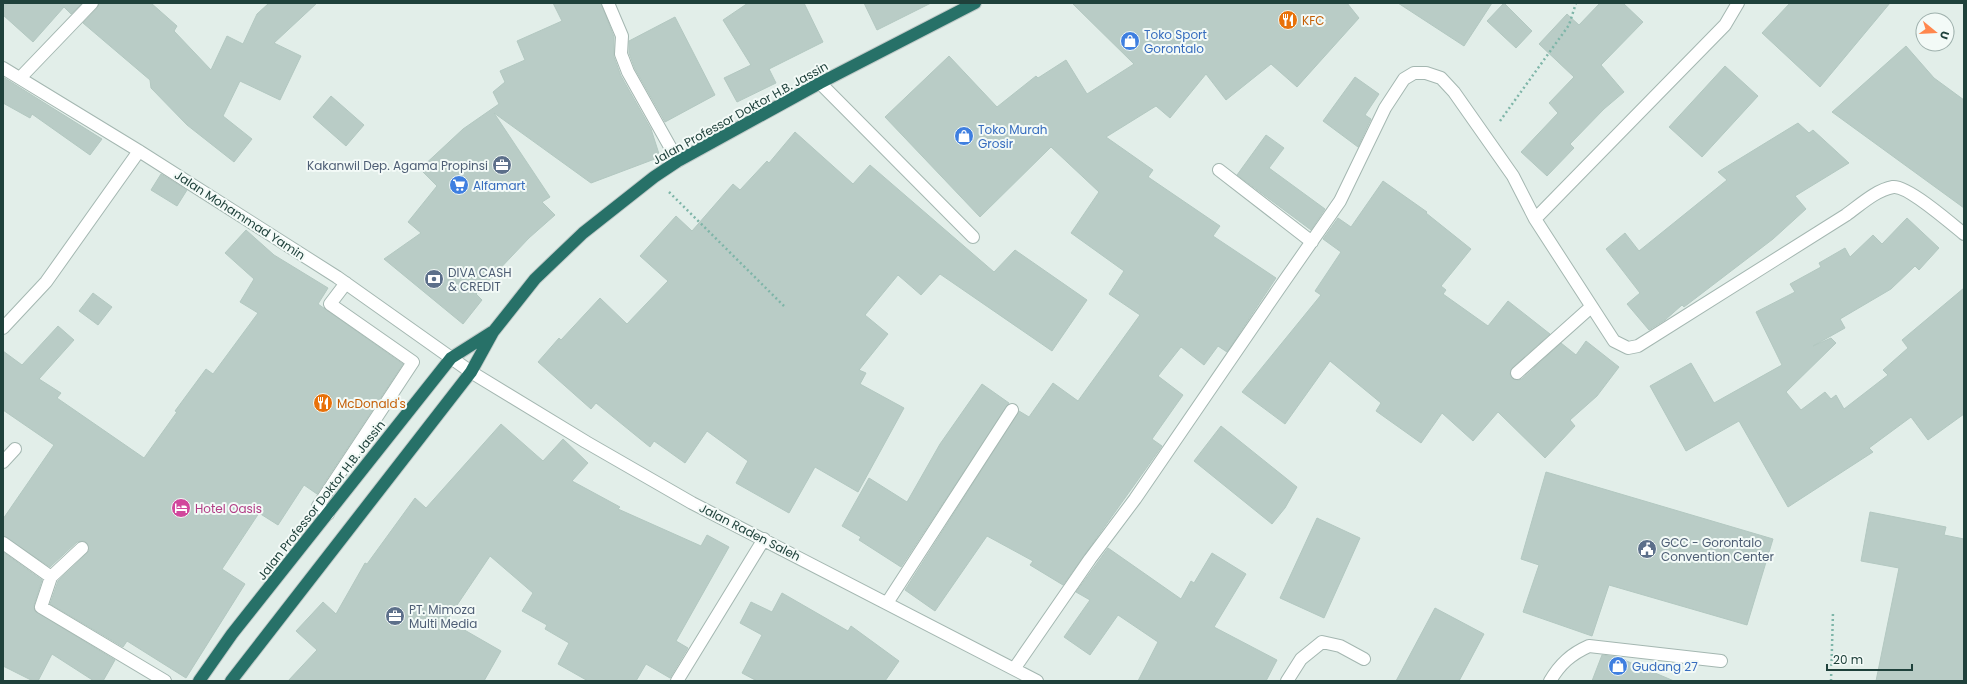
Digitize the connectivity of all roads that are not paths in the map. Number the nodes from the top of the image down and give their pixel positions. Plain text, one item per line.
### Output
1 (92, 3) edge
2 (608, 3) edge
3 (975, 3) edge
4 (1738, 3) edge
5 (3, 68) edge
6 (20, 78) junction
7 (820, 83) junction
8 (139, 151) junction
9 (678, 161) junction
10 (1219, 170) dead end
11 (1535, 219) junction
12 (1963, 231) edge
13 (974, 237) dead end
14 (1312, 242) junction
15 (346, 283) junction
16 (1591, 307) junction
17 (3, 328) edge
18 (493, 332) junction
19 (451, 358) junction
20 (470, 372) junction
21 (1517, 373) dead end
22 (1012, 410) dead end
23 (15, 449) dead end
24 (3, 462) edge
25 (328, 514) junction
26 (764, 539) junction
27 (3, 543) edge
28 (82, 548) dead end
29 (51, 578) junction
30 (887, 603) junction
31 (1364, 659) dead end
32 (1721, 661) dead end
33 (1014, 669) junction
34 (165, 681) edge
35 (199, 681) edge
36 (231, 681) edge
37 (677, 681) edge
38 (1037, 681) edge
39 (1287, 681) edge
40 (1550, 681) edge

1 - 6 street
2 - 9 street
3 - 7 highway, Jalan Professor Doktor H.B. Jassin
4 - 11 street
5 - 6 street, Jalan Mohammad Yamin
6 - 8 street, Jalan Mohammad Yamin
7 - 9 highway, Jalan Professor Doktor H.B. Jassin
7 - 13 street
8 - 15 street, Jalan Mohammad Yamin
8 - 17 street
9 - 18 highway, Jalan Professor Doktor H.B. Jassin
10 - 14 street
11 - 14 street
11 - 16 street
12 - 16 street
14 - 33 street
15 - 19 street, Jalan Mohammad Yamin
15 - 25 street
16 - 21 street
18 - 19 highway, Jalan Professor Doktor H.B. Jassin
18 - 20 highway, Jalan Professor Doktor H.B. Jassin
19 - 20 street, Jalan Mohammad Yamin
19 - 25 highway, Jalan Professor Doktor H.B. Jassin
20 - 26 street, Jalan Raden Saleh
20 - 36 highway, Jalan Professor Doktor H.B. Jassin
22 - 30 street
23 - 24 street
25 - 35 highway, Jalan Professor Doktor H.B. Jassin
26 - 30 street, Jalan Raden Saleh
26 - 37 street
27 - 29 street
28 - 29 street
29 - 34 street
30 - 33 street, Jalan Raden Saleh
31 - 39 street
32 - 40 street
33 - 38 street, Jalan Raden Saleh

